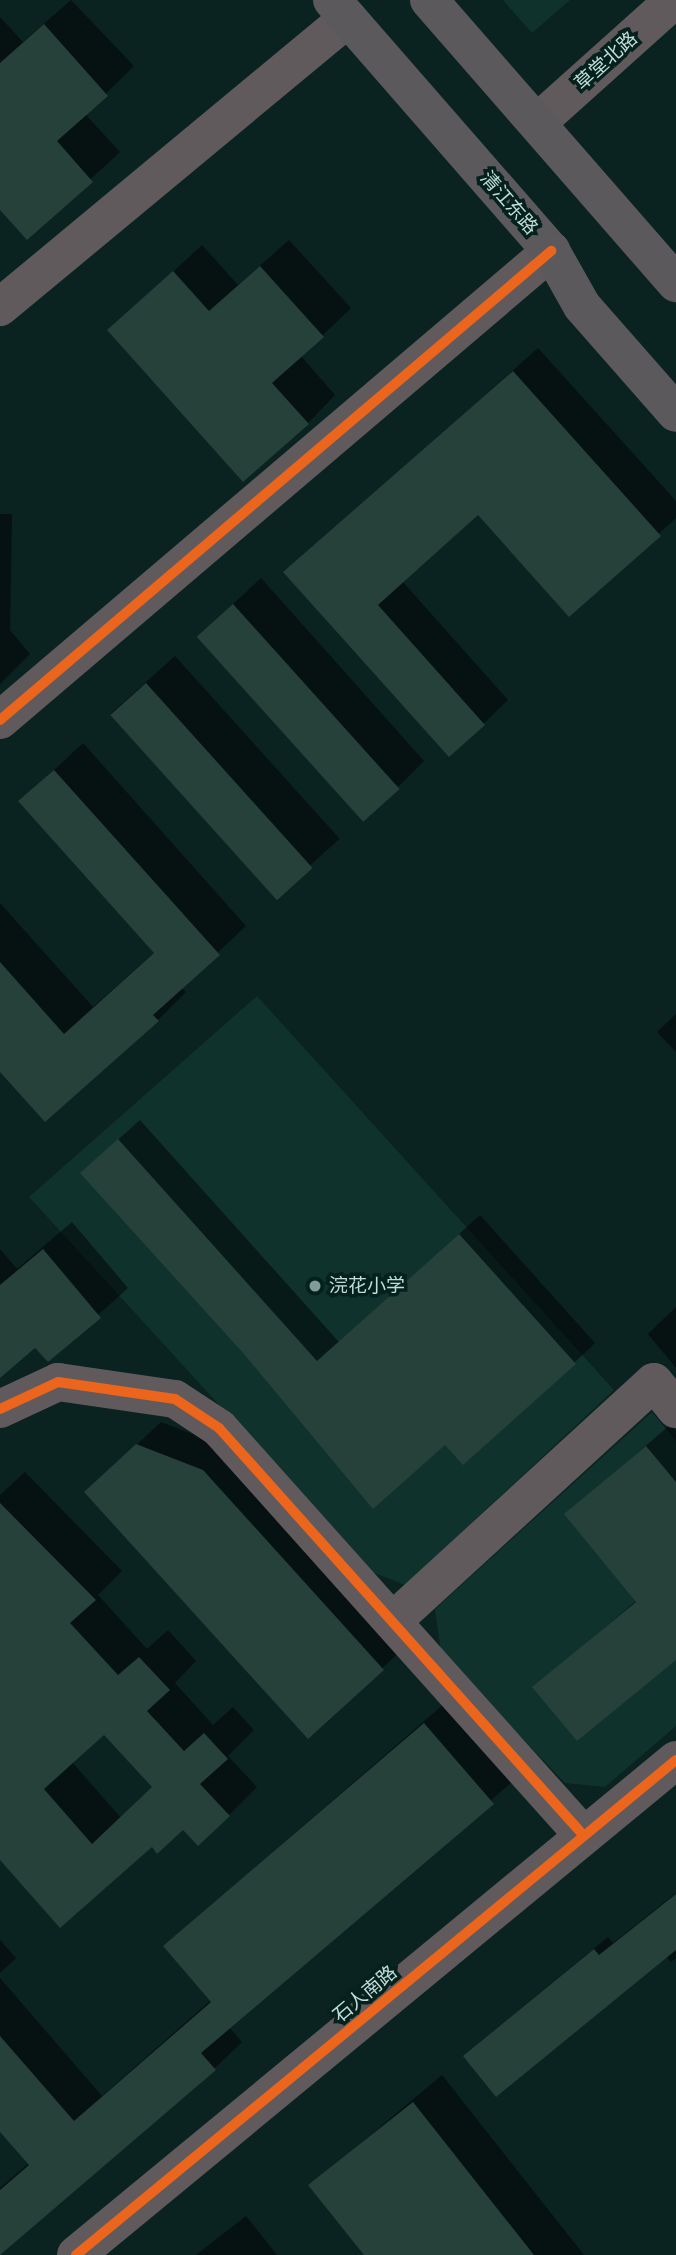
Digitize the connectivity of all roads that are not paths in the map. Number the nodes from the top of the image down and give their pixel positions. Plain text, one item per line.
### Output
1 (429, 0) edge
2 (674, 0) edge
3 (340, 9) edge
4 (538, 122) junction
5 (551, 251) junction
6 (676, 283) edge
7 (0, 307) edge
8 (676, 413) edge
9 (0, 720) edge
10 (0, 1409) edge
11 (676, 1409) edge
12 (394, 1620) junction
13 (676, 1760) edge
14 (584, 1836) junction
15 (76, 2255) edge

1 - 4 main road
2 - 4 street, 草堂北路
3 - 5 main road, 清江东路
3 - 7 street
4 - 6 main road
5 - 8 main road, 清江东路
5 - 9 street
10 - 12 street
11 - 12 street
12 - 14 street
13 - 14 street, 石人南路
14 - 15 street, 石人南路

